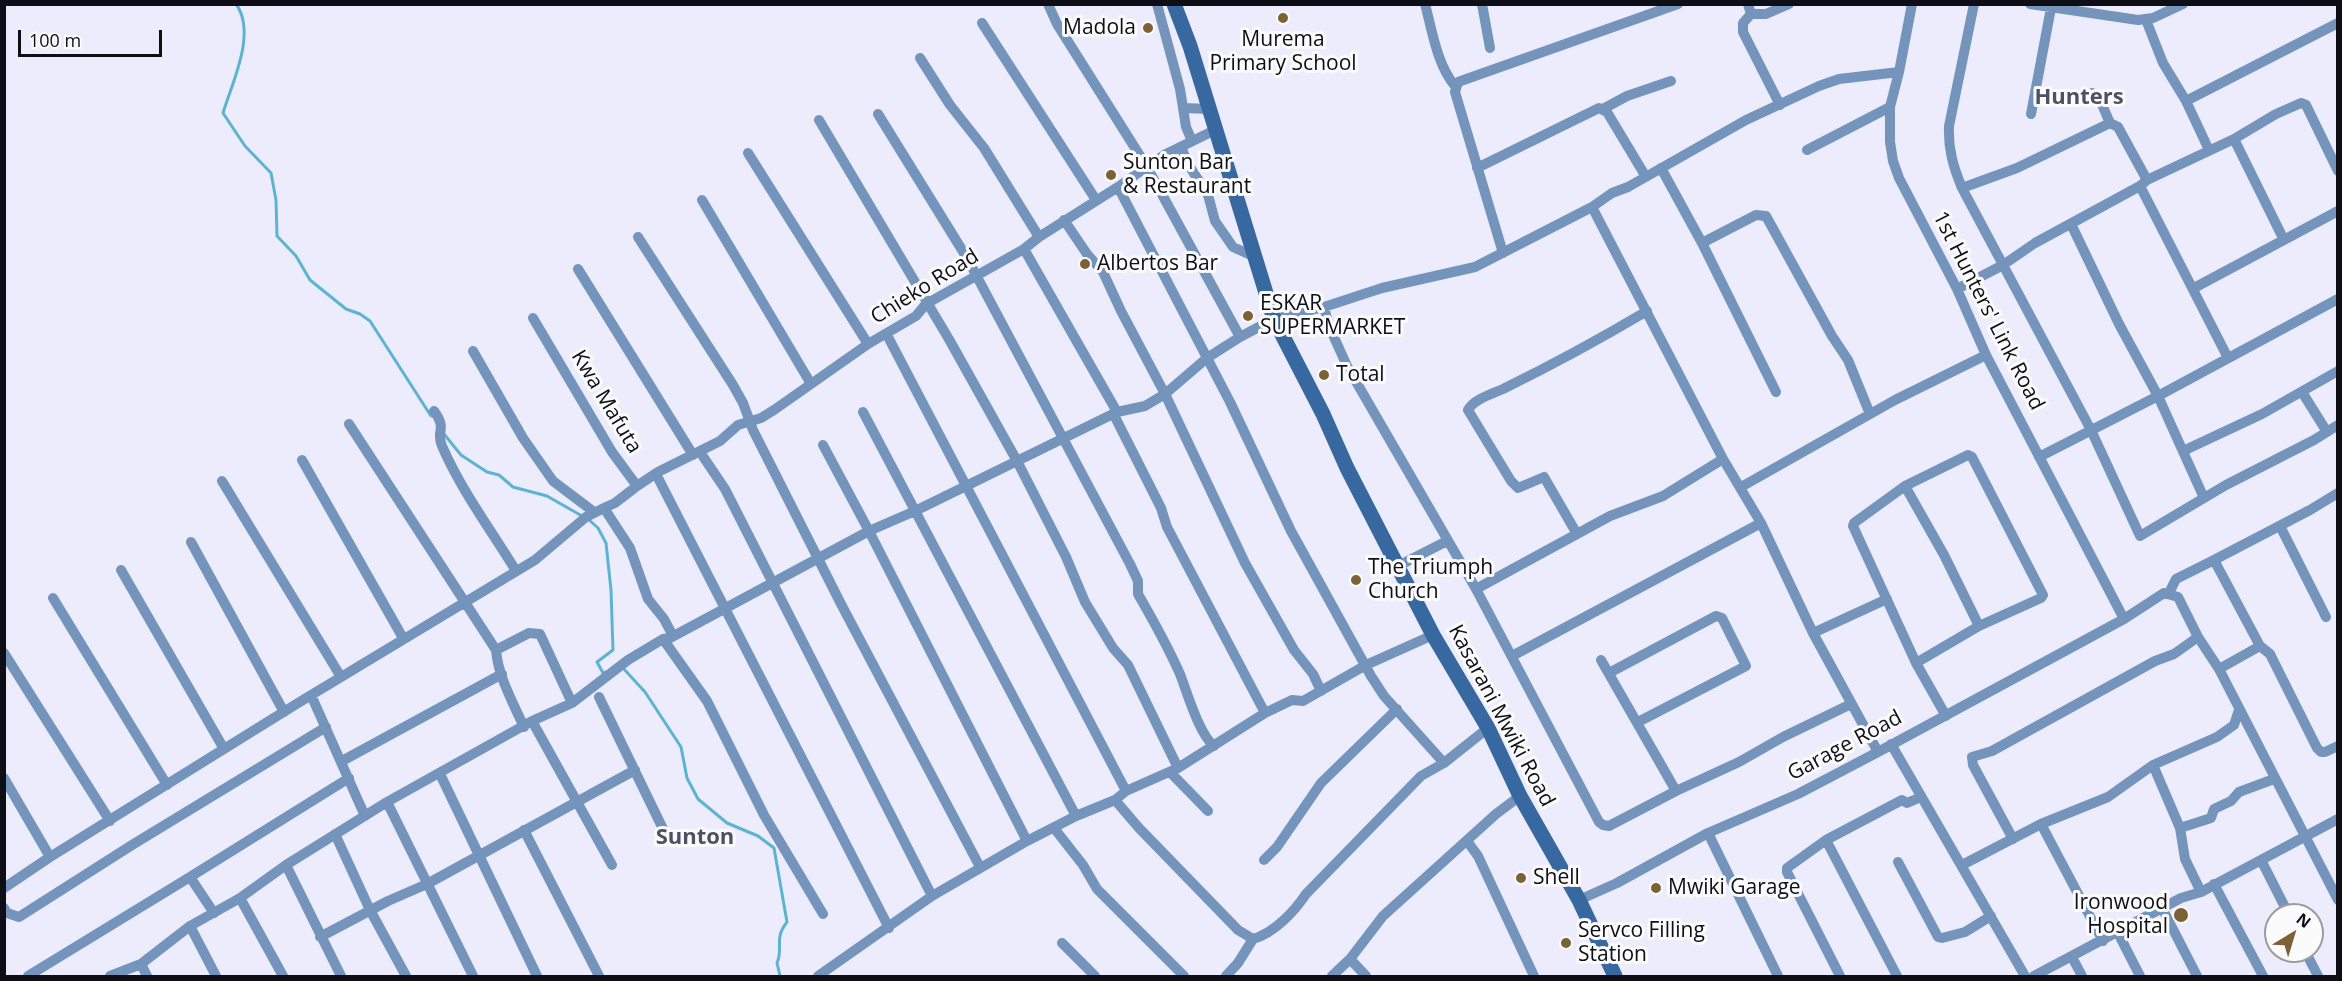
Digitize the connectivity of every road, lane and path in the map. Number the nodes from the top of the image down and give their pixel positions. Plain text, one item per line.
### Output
1 (1048, 4) edge
2 (1157, 4) edge
3 (1174, 4) edge
4 (1425, 4) edge
5 (1482, 4) edge
6 (1678, 4) edge
7 (1789, 4) edge
8 (1912, 4) edge
9 (1974, 4) edge
10 (2030, 4) edge
11 (2183, 4) edge
12 (2051, 8) junction
13 (1750, 9) edge
14 (2146, 20) junction
15 (982, 23) dead end
16 (2337, 23) edge
17 (1183, 27) junction
18 (1165, 33) junction
19 (1190, 46) junction
20 (1490, 48) dead end
21 (1171, 56) junction
22 (920, 58) dead end
23 (1899, 72) junction
24 (1671, 81) dead end
25 (1455, 86) junction
26 (2092, 93) dead end
27 (2186, 101) junction
28 (1780, 105) junction
29 (1890, 106) junction
30 (1183, 108) junction
31 (1209, 109) junction
32 (1603, 109) junction
33 (878, 114) dead end
34 (2031, 114) dead end
35 (819, 120) dead end
36 (2110, 123) junction
37 (1215, 130) junction
38 (2234, 139) junction
39 (1192, 141) junction
40 (1181, 147) junction
41 (1807, 150) dead end
42 (2209, 150) junction
43 (748, 153) dead end
44 (1147, 167) junction
45 (1477, 168) junction
46 (1661, 168) junction
47 (2337, 171) edge
48 (1646, 177) junction
49 (2143, 183) junction
50 (1118, 187) junction
51 (1962, 188) junction
52 (702, 200) dead end
53 (1096, 200) junction
54 (1592, 207) junction
55 (2337, 210) edge
56 (1064, 220) junction
57 (2071, 224) junction
58 (638, 237) dead end
59 (1039, 237) junction
60 (2283, 238) junction
61 (1702, 243) junction
62 (1024, 249) junction
63 (1503, 253) junction
64 (1255, 257) junction
65 (2003, 265) junction
66 (578, 269) dead end
67 (976, 276) junction
68 (2194, 288) junction
69 (1957, 289) junction
70 (2337, 299) edge
71 (926, 304) junction
72 (1324, 307) junction
73 (1647, 311) junction
74 (533, 318) dead end
75 (1274, 319) junction
76 (887, 335) junction
77 (1240, 337) junction
78 (868, 345) junction
79 (473, 351) dead end
80 (1986, 355) junction
81 (1207, 358) junction
82 (2228, 358) junction
83 (2337, 371) edge
84 (811, 384) junction
85 (1776, 392) dead end
86 (2302, 392) junction
87 (1165, 394) junction
88 (2158, 396) junction
89 (434, 411) dead end
90 (863, 412) dead end
91 (1116, 413) junction
92 (1870, 414) junction
93 (750, 420) junction
94 (349, 424) dead end
95 (2337, 425) edge
96 (2091, 430) junction
97 (2327, 432) junction
98 (1064, 437) junction
99 (823, 445) dead end
100 (2183, 451) junction
101 (697, 454) junction
102 (2040, 457) junction
103 (1724, 459) junction
104 (302, 460) dead end
105 (1017, 461) junction
106 (656, 474) junction
107 (222, 482) dead end
108 (966, 485) junction
109 (637, 486) junction
110 (1905, 486) junction
111 (1741, 487) junction
112 (2337, 493) edge
113 (2204, 498) junction
114 (915, 512) junction
115 (592, 514) junction
116 (1761, 523) junction
117 (2280, 526) junction
118 (869, 531) junction
119 (1577, 534) junction
120 (1447, 541) junction
121 (191, 542) dead end
122 (819, 559) junction
123 (2214, 560) junction
124 (1398, 566) junction
125 (121, 570) dead end
126 (516, 571) junction
127 (772, 583) junction
128 (1476, 589) junction
129 (2169, 593) junction
130 (53, 598) dead end
131 (1887, 599) junction
132 (465, 602) junction
133 (725, 608) junction
134 (2326, 617) dead end
135 (2124, 619) junction
136 (1979, 626) junction
137 (1813, 633) junction
138 (1433, 635) junction
139 (2198, 637) junction
140 (403, 638) junction
141 (668, 638) junction
142 (2260, 646) junction
143 (496, 650) junction
144 (4, 653) edge
145 (1512, 656) junction
146 (1601, 660) dead end
147 (1916, 663) junction
148 (1366, 664) junction
149 (2219, 669) junction
150 (1609, 673) junction
151 (502, 674) junction
152 (341, 677) junction
153 (1321, 691) junction
154 (311, 695) junction
155 (599, 697) dead end
156 (572, 703) junction
157 (1851, 704) junction
158 (1397, 709) junction
159 (2239, 710) junction
160 (284, 712) junction
161 (1265, 713) junction
162 (1946, 716) junction
163 (1638, 722) junction
164 (528, 724) junction
165 (326, 727) junction
166 (1488, 728) junction
167 (1892, 744) junction
168 (1214, 746) junction
169 (2337, 746) edge
170 (224, 749) junction
171 (1878, 752) junction
172 (342, 761) junction
173 (1444, 762) junction
174 (2152, 765) junction
175 (635, 770) junction
176 (1174, 770) junction
177 (440, 774) junction
178 (4, 778) edge
179 (350, 778) junction
180 (2274, 779) junction
181 (167, 785) junction
182 (1126, 791) junction
183 (1676, 791) junction
184 (1520, 796) junction
185 (1922, 797) junction
186 (1115, 800) junction
187 (576, 801) junction
188 (387, 802) junction
189 (1208, 811) dead end
190 (365, 816) junction
191 (1076, 816) junction
192 (2337, 819) edge
193 (110, 821) junction
194 (2041, 824) junction
195 (1054, 828) junction
196 (2180, 828) junction
197 (524, 830) junction
198 (664, 831) dead end
199 (1708, 832) junction
200 (335, 834) junction
201 (2304, 837) junction
202 (2013, 839) junction
203 (1826, 840) junction
204 (1027, 841) junction
205 (1467, 841) junction
206 (481, 855) junction
207 (50, 857) junction
208 (1264, 860) dead end
209 (2260, 860) junction
210 (1898, 862) dead end
211 (286, 865) junction
212 (612, 865) dead end
213 (1962, 865) junction
214 (980, 867) junction
215 (190, 877) junction
216 (427, 884) junction
217 (2214, 884) junction
218 (4, 888) edge
219 (2201, 892) junction
220 (932, 896) junction
221 (240, 898) junction
222 (1579, 900) junction
223 (2337, 900) edge
224 (2283, 903) edge
225 (4, 908) edge
226 (2162, 908) junction
227 (370, 910) junction
228 (214, 913) junction
229 (823, 914) dead end
230 (1991, 916) junction
231 (190, 926) junction
232 (889, 928) junction
233 (2118, 933) junction
234 (320, 937) junction
235 (1253, 939) junction
236 (2103, 941) junction
237 (1062, 943) dead end
238 (2072, 957) junction
239 (1350, 959) junction
240 (141, 964) junction
241 (471, 973) edge
242 (28, 976) edge
243 (110, 976) edge
244 (147, 976) edge
245 (216, 976) edge
246 (283, 976) edge
247 (341, 976) edge
248 (405, 976) edge
249 (459, 976) edge
250 (537, 976) edge
251 (599, 976) edge
252 (818, 976) edge
253 (1095, 976) edge
254 (1184, 976) edge
255 (1226, 976) edge
256 (1332, 976) edge
257 (1366, 976) edge
258 (1534, 976) edge
259 (1616, 976) edge
260 (1778, 976) edge
261 (1840, 976) edge
262 (1898, 976) edge
263 (2025, 976) edge
264 (2034, 976) edge
265 (2082, 976) edge
266 (2140, 976) edge
267 (2197, 976) edge
268 (2263, 976) edge

1 - 44 street
2 - 18 street
3 - 17 main road, Kasarani Mwiki Road
4 - 25 street
5 - 20 street
6 - 25 street
7 - 13 street
8 - 23 street, 1st Hunters' Link Road
9 - 51 street
10 - 12 street
11 - 14 street
12 - 14 street
12 - 34 street
13 - 28 street
14 - 27 street
15 - 53 street
16 - 27 street
17 - 18 street
17 - 19 main road, Kasarani Mwiki Road
18 - 21 street
19 - 21 street
19 - 31 main road, Kasarani Mwiki Road
21 - 30 street
22 - 59 street
23 - 28 street
23 - 29 street, 1st Hunters' Link Road
24 - 32 street
25 - 45 street
26 - 36 street
27 - 42 street
28 - 46 street
29 - 41 street
29 - 69 street, 1st Hunters' Link Road
30 - 31 street
30 - 39 street
31 - 37 main road, Kasarani Mwiki Road
32 - 45 street
32 - 48 street
33 - 67 street
35 - 71 street
36 - 49 street
36 - 51 street
37 - 39 street, Chieko Road
37 - 64 main road, Kasarani Mwiki Road
38 - 42 street
38 - 47 street
38 - 60 street
39 - 40 street, Chieko Road
40 - 44 street, Chieko Road
40 - 64 street
42 - 49 street
43 - 78 street
44 - 50 street, Chieko Road
44 - 77 street
45 - 63 street
46 - 48 street
46 - 61 street
48 - 54 street
49 - 57 street
49 - 68 street
50 - 53 street, Chieko Road
50 - 81 street
51 - 65 street
52 - 84 street
53 - 56 street, Chieko Road
54 - 63 street
54 - 73 street
55 - 60 street
56 - 59 street, Chieko Road
56 - 87 street
57 - 65 street
57 - 88 street
58 - 93 street
59 - 62 street, Chieko Road
60 - 68 street
61 - 85 street
61 - 92 street
62 - 67 street, Chieko Road
62 - 91 street
63 - 72 street
64 - 75 main road, Kasarani Mwiki Road
65 - 69 street
65 - 96 street
66 - 101 street
67 - 71 street, Chieko Road
67 - 98 street
68 - 82 street
69 - 80 street, 1st Hunters' Link Road
70 - 82 street
71 - 76 street, Chieko Road
71 - 105 street
72 - 75 street
72 - 120 street
73 - 103 street
73 - 119 street
74 - 109 street, Kwa Mafuta
75 - 77 street
75 - 124 main road, Kasarani Mwiki Road
76 - 78 street, Chieko Road
76 - 108 street
77 - 81 street
78 - 84 street, Chieko Road
79 - 115 street
80 - 92 street
80 - 102 street, 1st Hunters' Link Road
81 - 87 street
81 - 148 street
82 - 88 street
83 - 86 street
84 - 93 street, Chieko Road
86 - 97 street
86 - 100 street
87 - 91 street
87 - 153 street
88 - 96 street
88 - 100 street
89 - 126 street
90 - 114 street
91 - 98 street
91 - 161 street
92 - 111 street
93 - 101 street, Chieko Road
93 - 122 street
94 - 132 street
95 - 97 street
96 - 102 street
96 - 113 street
97 - 113 street
98 - 105 street
98 - 168 street
99 - 118 street
100 - 113 street
101 - 106 street, Chieko Road
101 - 127 street
102 - 135 street, 1st Hunters' Link Road
103 - 111 street
103 - 119 street
104 - 140 street
105 - 108 street
105 - 176 street
106 - 109 street, Kwa Mafuta
106 - 133 street
107 - 152 street
108 - 114 street
108 - 182 street
109 - 115 street
110 - 131 street
110 - 136 street
110 - 136 street
111 - 116 street
112 - 117 street, Garage Road
114 - 118 street
114 - 191 street
115 - 126 street
115 - 141 street
116 - 137 street
116 - 145 street
117 - 123 street, Garage Road
117 - 134 street
118 - 122 street
118 - 204 street
119 - 128 street
120 - 124 street
120 - 128 street
121 - 160 street
122 - 127 street
122 - 214 street
123 - 129 street, Garage Road
123 - 142 street
124 - 138 main road, Kasarani Mwiki Road
125 - 170 street
126 - 132 street
127 - 133 street
127 - 220 street
128 - 145 street
129 - 135 street, Garage Road
129 - 139 street
130 - 181 street
131 - 137 street
131 - 147 street
132 - 140 street
132 - 143 street
133 - 141 street
133 - 232 street
135 - 162 street, Garage Road
136 - 147 street
137 - 157 street
138 - 148 street
138 - 166 main road, Kasarani Mwiki Road
139 - 149 street
139 - 202 street
140 - 152 street
141 - 156 street
141 - 229 street
142 - 149 street
142 - 169 street
143 - 151 street
143 - 156 street
144 - 193 street
145 - 183 street
146 - 150 street
147 - 162 street
148 - 153 street
148 - 158 street
149 - 159 street
150 - 163 street
150 - 163 street
151 - 164 street
151 - 172 street
152 - 154 street
153 - 161 street
154 - 160 street
154 - 165 street
155 - 175 street
156 - 164 street
157 - 171 street
157 - 183 street
158 - 173 street
158 - 208 street
159 - 174 street
159 - 180 street
160 - 170 street
161 - 168 street
162 - 167 street, Garage Road
163 - 183 street
164 - 177 street
164 - 187 street
165 - 172 street
165 - 225 street
166 - 173 street
166 - 184 main road, Kasarani Mwiki Road
167 - 171 street, Garage Road
167 - 185 street
168 - 176 street
170 - 181 street
171 - 199 street, Garage Road
172 - 179 street
173 - 235 street
174 - 194 street
174 - 196 street
175 - 187 street
175 - 198 street
176 - 182 street
176 - 189 street
177 - 188 street
177 - 206 street
178 - 207 street
179 - 190 street
179 - 215 street
180 - 196 street
180 - 201 street
181 - 193 street
182 - 186 street
184 - 205 street
184 - 222 main road, Kasarani Mwiki Road
185 - 203 street
185 - 213 street
186 - 191 street
186 - 235 street
187 - 197 street
187 - 212 street
188 - 190 street
188 - 216 street
190 - 200 street
191 - 195 street
192 - 201 street
193 - 207 street
194 - 202 street
194 - 236 street
195 - 204 street
195 - 254 street
196 - 219 street
197 - 206 street
197 - 251 street
199 - 222 street, Garage Road
199 - 260 street
200 - 211 street
200 - 227 street
201 - 209 street
201 - 223 street
202 - 213 street
203 - 261 street
203 - 262 street
204 - 214 street
205 - 239 street
205 - 258 street
206 - 216 street
206 - 250 street
207 - 218 street
209 - 217 street
209 - 224 street
210 - 230 street
211 - 221 street
211 - 234 street
213 - 230 street
214 - 220 street
215 - 228 street
215 - 242 street
216 - 227 street
216 - 241 street
217 - 219 street
217 - 268 street
219 - 226 street
220 - 232 street
221 - 228 street
221 - 246 street
222 - 259 main road, Kasarani Mwiki Road
226 - 233 street
226 - 267 street
227 - 234 street
227 - 248 street
228 - 231 street
230 - 263 street
231 - 240 street
231 - 245 street
232 - 252 street
233 - 236 street
233 - 266 street
234 - 247 street
235 - 255 street
236 - 238 street
237 - 253 street
238 - 264 street
238 - 265 street
239 - 256 street
239 - 257 street
240 - 243 street
240 - 244 street
241 - 249 street

